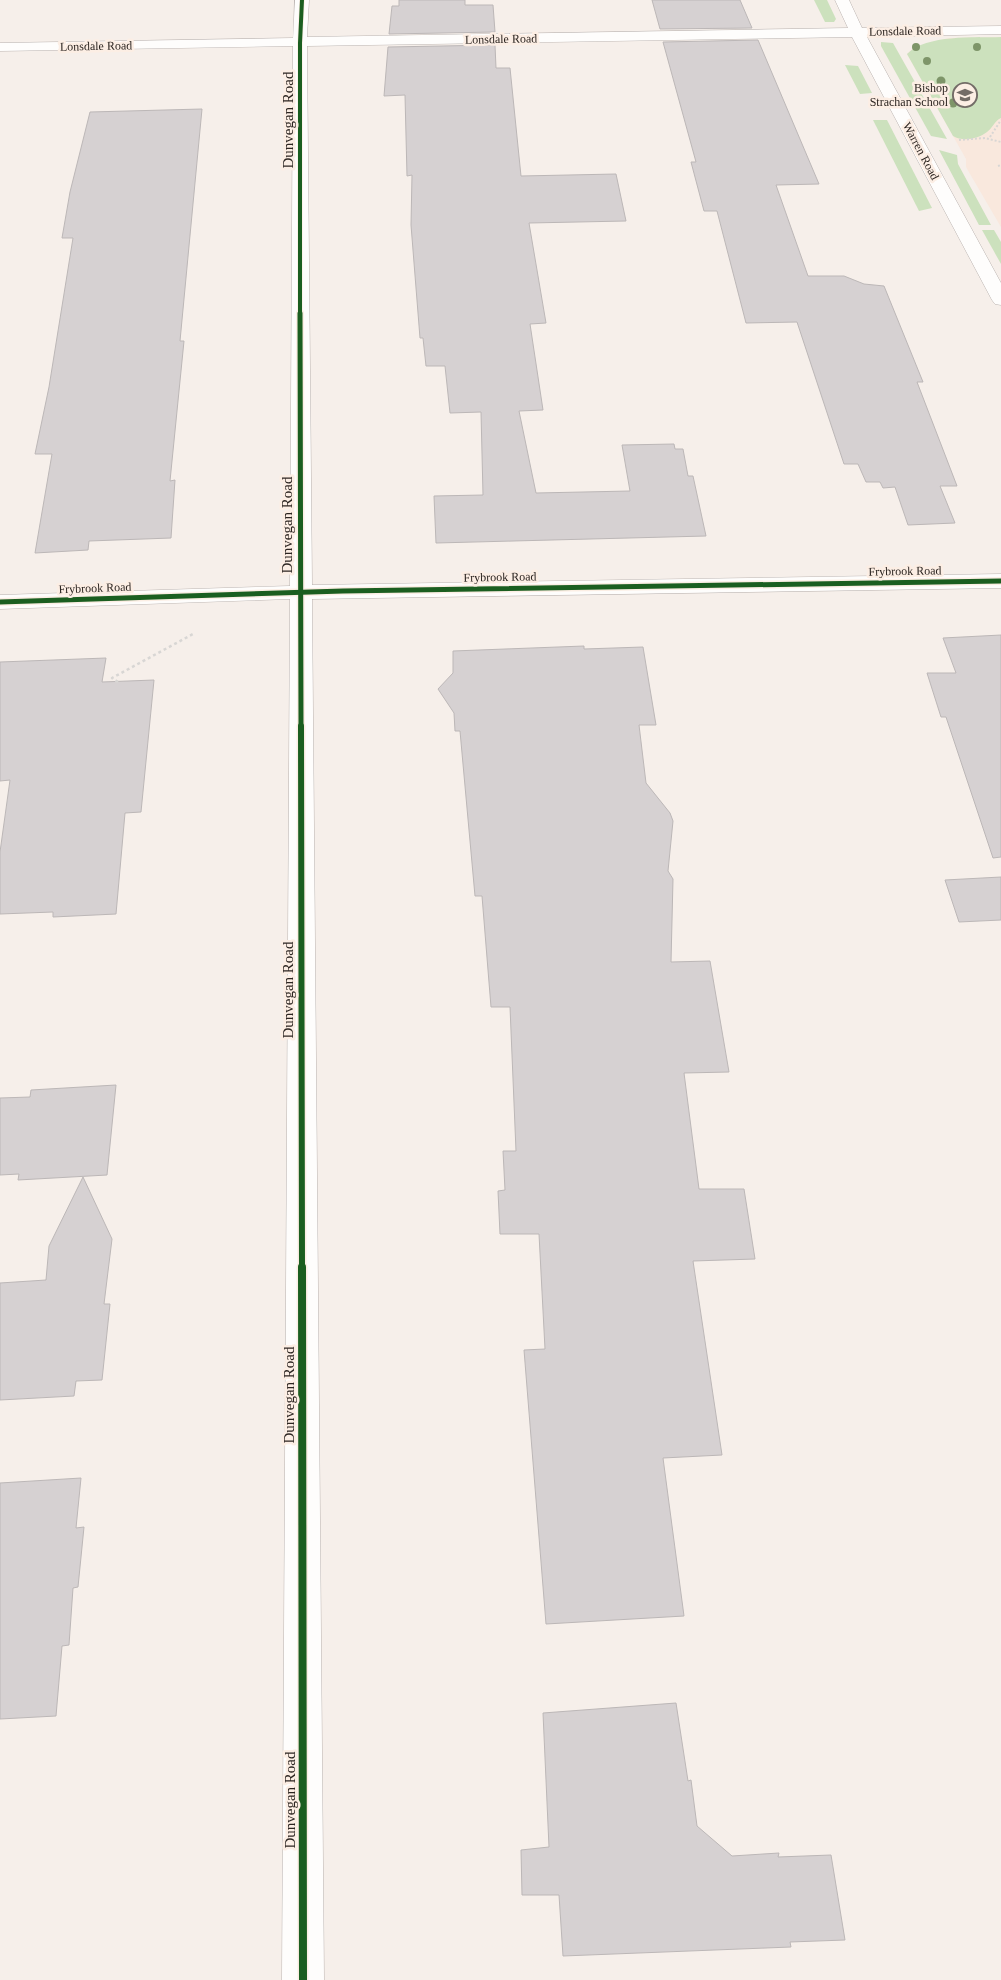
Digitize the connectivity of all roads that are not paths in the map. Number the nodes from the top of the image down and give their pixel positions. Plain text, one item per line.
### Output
1 (302, 0) edge
2 (842, 0) edge
3 (1001, 30) edge
4 (858, 32) junction
5 (300, 43) junction
6 (0, 47) edge
7 (1001, 300) edge
8 (1001, 581) edge
9 (300, 592) junction
10 (0, 602) edge
11 (303, 1980) edge

1 - 5 street, Dunvegan Road
2 - 4 street, Warren Road
3 - 4 street, Lonsdale Road
4 - 5 street, Lonsdale Road
4 - 7 street, Warren Road
5 - 6 street, Lonsdale Road
5 - 9 street, Dunvegan Road
8 - 9 street, Frybrook Road
9 - 10 street, Frybrook Road
9 - 11 street, Dunvegan Road

